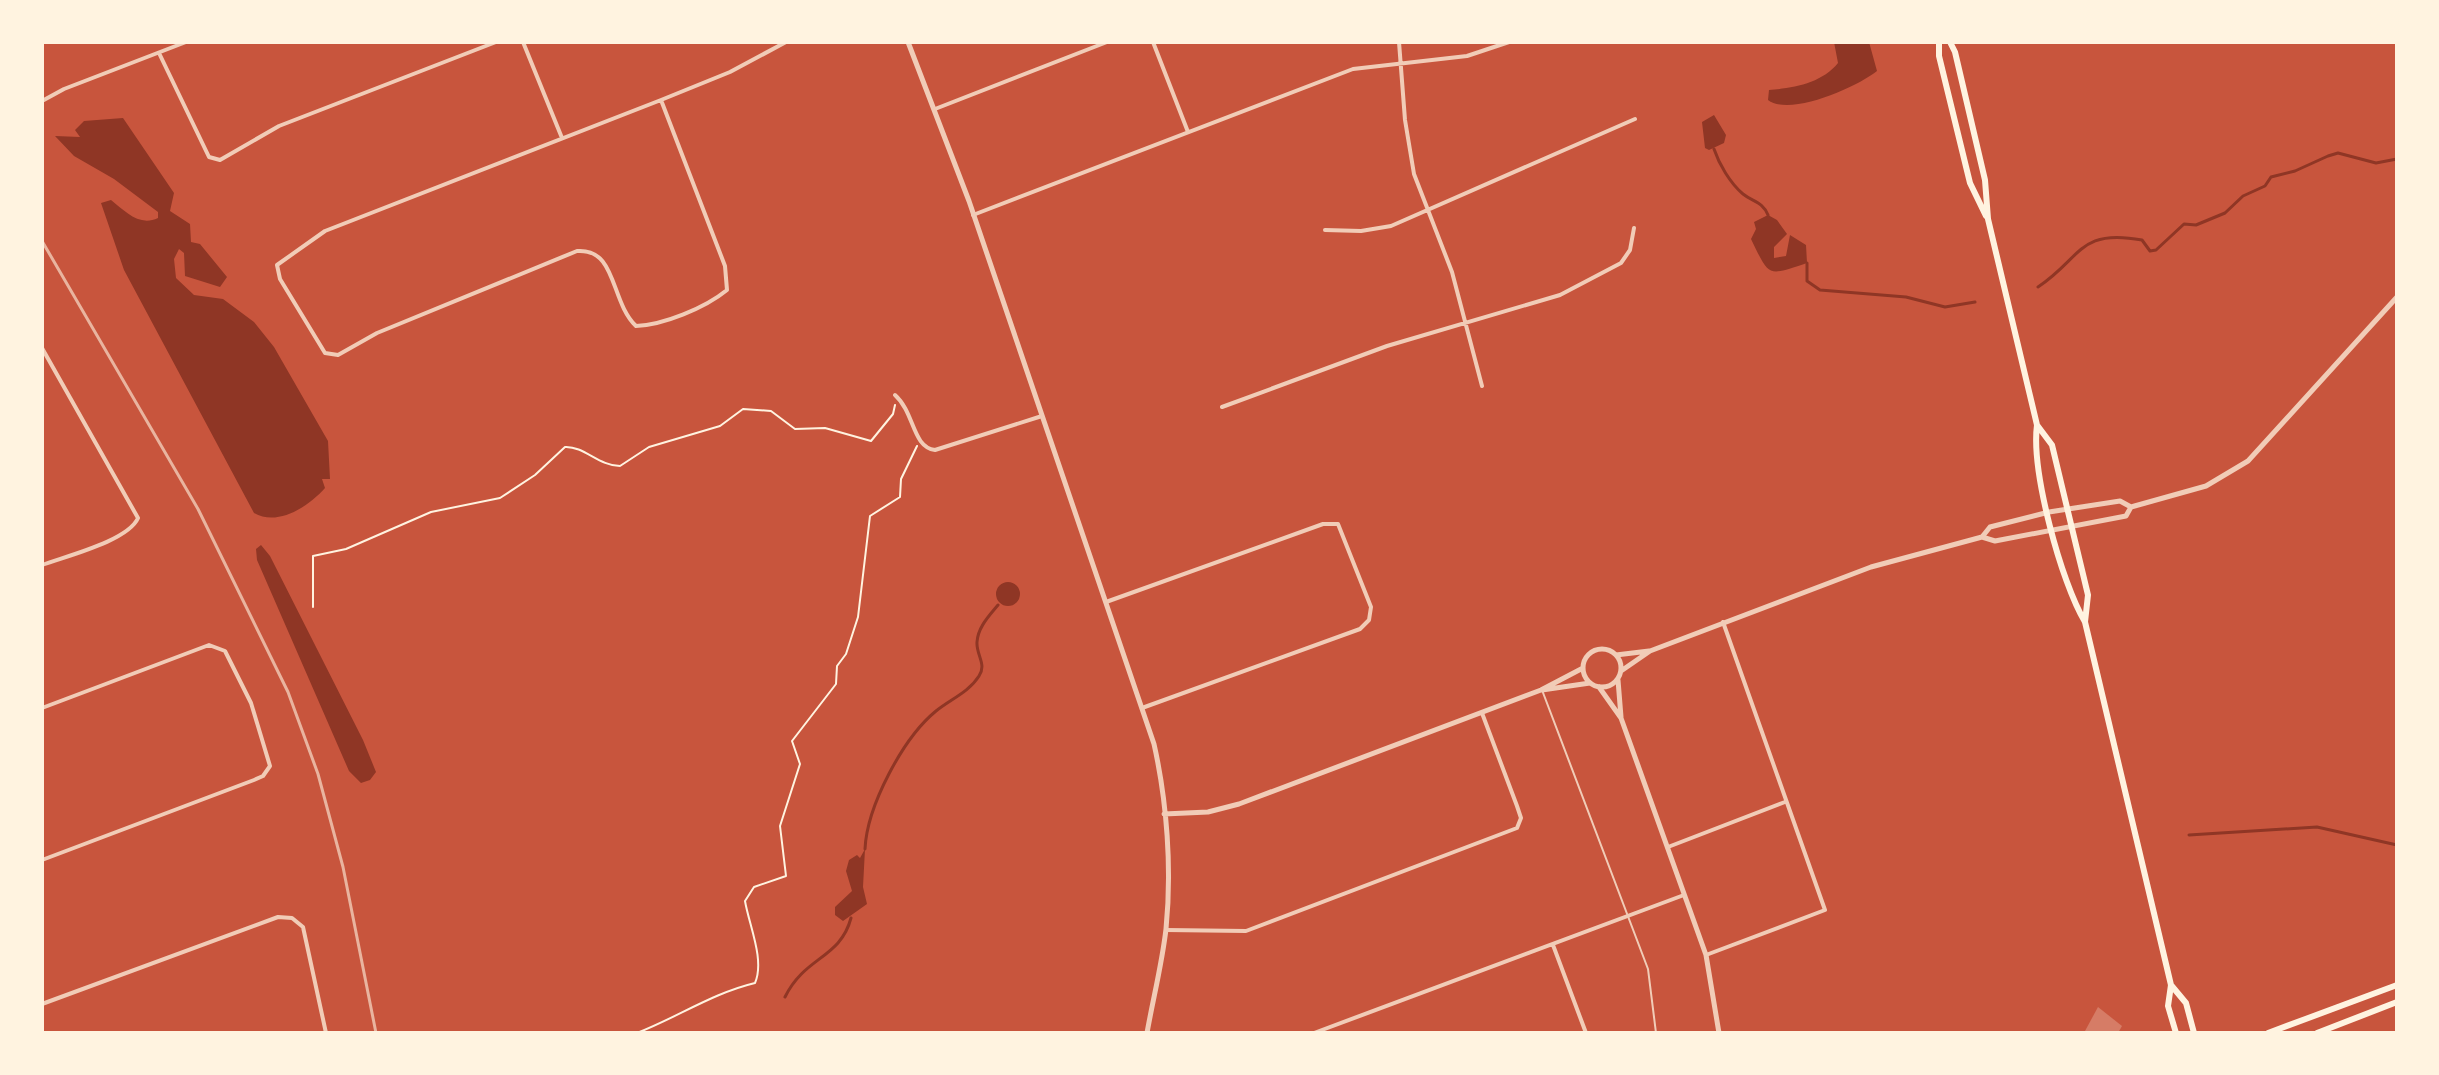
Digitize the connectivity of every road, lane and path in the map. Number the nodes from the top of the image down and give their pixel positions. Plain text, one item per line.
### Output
1 (186, 42) edge
2 (496, 42) edge
3 (523, 42) edge
4 (908, 42) edge
5 (1107, 42) edge
6 (1153, 42) edge
7 (1399, 42) edge
8 (1509, 42) edge
9 (1939, 42) edge
10 (1950, 42) edge
11 (782, 43) edge
12 (159, 53) junction
13 (1400, 65) junction
14 (661, 100) junction
15 (42, 101) edge
16 (935, 109) junction
17 (1635, 119) dead end
18 (1188, 132) junction
19 (562, 138) junction
20 (1428, 210) junction
21 (973, 215) junction
22 (1988, 219) junction
23 (1634, 228) dead end
24 (1325, 230) dead end
25 (2397, 297) edge
26 (1468, 324) junction
27 (42, 348) edge
28 (1482, 386) dead end
29 (895, 395) joint
30 (1222, 407) dead end
31 (1042, 416) junction
32 (2037, 425) junction
33 (920, 443) junction
34 (2131, 507) junction
35 (2067, 510) junction
36 (2049, 512) junction
37 (2071, 527) junction
38 (2053, 530) junction
39 (1982, 537) junction
40 (42, 565) edge
41 (1106, 602) junction
42 (313, 607) dead end
43 (1723, 622) junction
44 (2085, 622) junction
45 (1650, 651) junction
46 (1616, 655) junction
47 (1583, 668) junction
48 (1621, 671) junction
49 (1618, 679) junction
50 (1590, 683) junction
51 (1599, 687) junction
52 (1541, 690) junction
53 (42, 708) edge
54 (1142, 708) junction
55 (1481, 712) junction
56 (1621, 718) junction
57 (1785, 802) junction
58 (1164, 814) junction
59 (1667, 847) junction
60 (42, 860) edge
61 (1684, 895) junction
62 (1630, 915) junction
63 (1166, 930) junction
64 (1553, 944) junction
65 (1706, 955) junction
66 (2171, 985) junction
67 (2397, 985) edge
68 (2397, 1002) edge
69 (42, 1004) edge
70 (326, 1033) edge
71 (637, 1033) edge
72 (1147, 1033) edge
73 (1314, 1033) edge
74 (1586, 1033) edge
75 (1656, 1033) edge
76 (1719, 1033) edge
77 (2176, 1033) edge
78 (2194, 1033) edge
79 (2268, 1033) edge
80 (2317, 1033) edge

1 - 12 street
2 - 12 street
3 - 19 street
4 - 16 street
5 - 16 street
6 - 18 street
7 - 13 street
8 - 13 street
9 - 22 main road
10 - 22 main road
11 - 14 street
12 - 15 street
13 - 18 street
13 - 20 street
14 - 19 street
14 - 19 street
16 - 21 street
17 - 20 street
18 - 21 street
20 - 24 street
20 - 26 street
21 - 31 street
22 - 32 main road
23 - 26 street
25 - 34 street
26 - 28 street
26 - 30 street
27 - 40 street
29 - 33 street
29 - 42 path
31 - 33 street
31 - 41 street
32 - 35 main road
32 - 36 main road
33 - 71 path
34 - 35 street
34 - 37 street
35 - 36 street
35 - 37 main road
36 - 38 main road
36 - 39 street
37 - 38 street
37 - 44 main road
38 - 39 street
38 - 44 main road
39 - 43 street
41 - 54 street
41 - 54 street
43 - 45 street
43 - 57 street
44 - 66 main road
45 - 46 street
45 - 48 street
46 - 47 street
46 - 48 street
47 - 50 street
47 - 52 street
48 - 49 street
49 - 51 street
49 - 56 street
50 - 51 street
50 - 52 street
51 - 56 street
52 - 55 street
52 - 62 lane
53 - 60 street
54 - 58 street
55 - 58 street
55 - 63 street
56 - 59 street
57 - 59 street
57 - 65 street
58 - 63 street
59 - 61 street
61 - 62 street
61 - 65 street
62 - 64 street
62 - 75 lane
63 - 72 street
64 - 73 street
64 - 74 street
65 - 76 street
66 - 77 main road
66 - 78 main road
67 - 79 main road
68 - 80 main road
69 - 70 street

